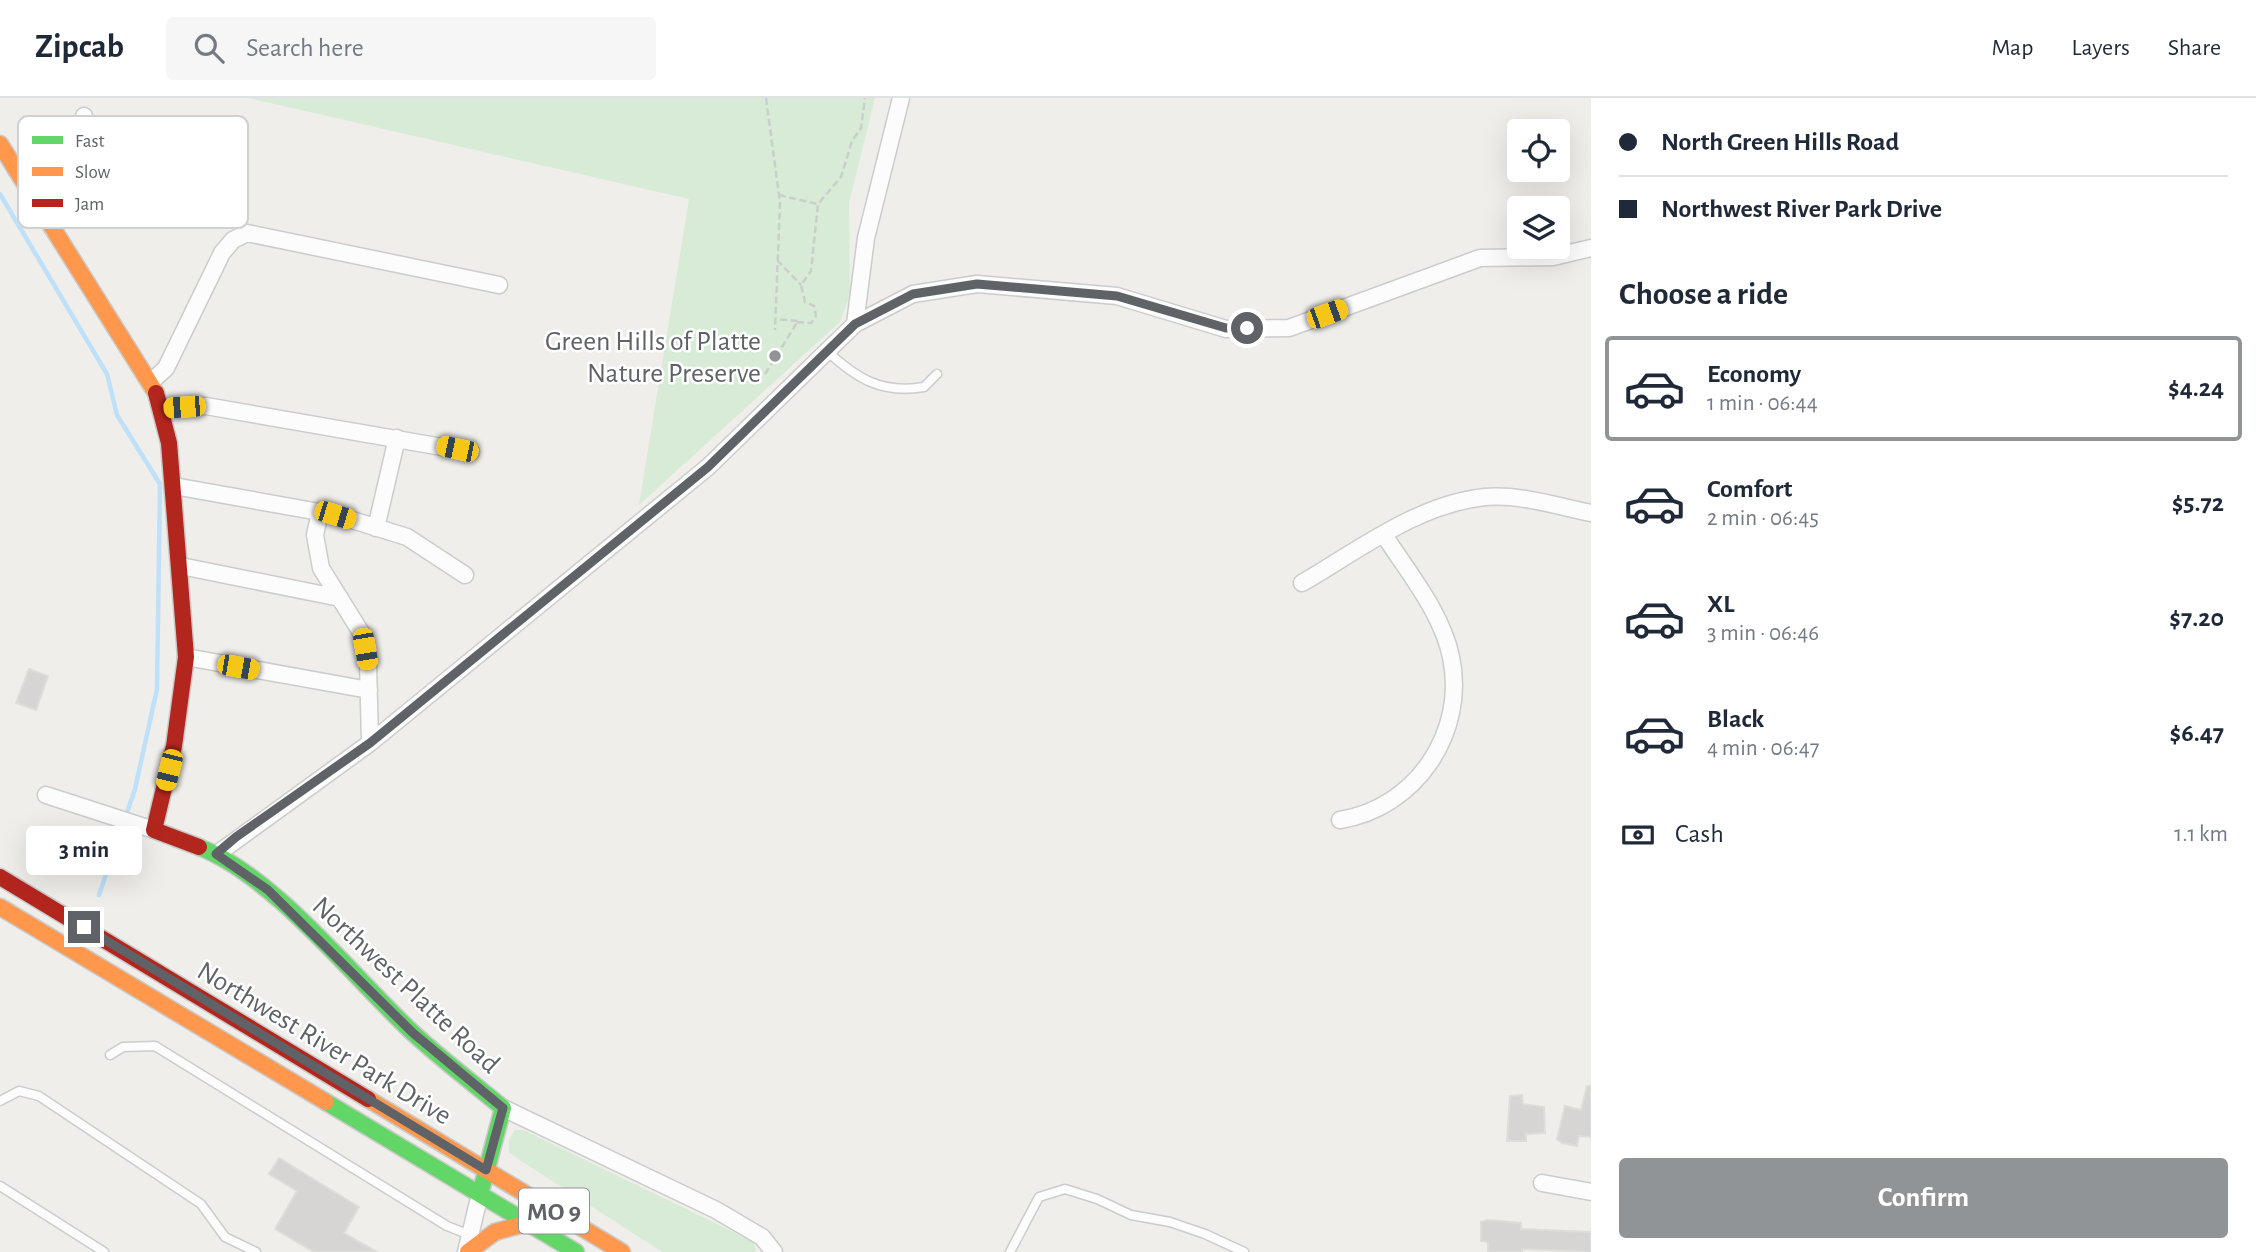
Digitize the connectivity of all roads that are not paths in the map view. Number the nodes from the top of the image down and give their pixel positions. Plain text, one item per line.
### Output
1 (901, 98) edge
2 (0, 144) edge
3 (18, 173) edge
4 (53, 229) edge
5 (1591, 248) edge
6 (499, 285) dead end
7 (855, 324) junction
8 (827, 351) junction
9 (937, 374) dead end
10 (150, 383) junction
11 (161, 409) junction
12 (397, 438) junction
13 (471, 452) dead end
14 (174, 486) junction
15 (320, 512) junction
16 (1591, 513) edge
17 (376, 528) junction
18 (1384, 535) junction
19 (181, 566) junction
20 (465, 575) dead end
21 (1302, 583) dead end
22 (340, 598) junction
23 (186, 657) junction
24 (369, 690) junction
25 (370, 743) junction
26 (46, 795) dead end
27 (1340, 820) dead end
28 (148, 828) junction
29 (216, 854) junction
30 (0, 877) edge
31 (0, 907) edge
32 (110, 1055) dead end
33 (0, 1101) edge
34 (503, 1108) junction
35 (486, 1170) junction
36 (1542, 1183) dead end
37 (0, 1186) edge
38 (1591, 1192) edge
39 (480, 1194) junction
40 (527, 1223) junction
41 (470, 1235) junction
42 (104, 1252) edge
43 (256, 1252) edge
44 (467, 1252) edge
45 (576, 1252) edge
46 (622, 1252) edge
47 (774, 1252) edge
48 (1010, 1252) edge
49 (1244, 1252) edge

1 - 7 street
2 - 3 main road
4 - 10 main road
5 - 7 street
6 - 10 street
7 - 8 street
8 - 9 lane
8 - 25 street
10 - 11 main road
11 - 12 street
11 - 14 main road
12 - 13 street
12 - 17 street
14 - 15 street
14 - 19 main road
15 - 17 street
15 - 22 street
16 - 18 street
17 - 20 street
18 - 21 street
18 - 27 street
19 - 22 street
19 - 23 main road
22 - 24 street
23 - 24 street
23 - 28 main road
24 - 25 street
25 - 29 street
26 - 28 street
28 - 29 main road, Northwest Platte Road
29 - 34 main road, Northwest Platte Road
30 - 35 main road, Northwest River Park Drive / MO 9
31 - 39 main road, Northwest River Park Drive / MO 9
32 - 41 lane
33 - 43 lane
34 - 35 main road
34 - 47 street, Northwest Platte Road
35 - 39 main road
35 - 46 main road, Northwest River Park Drive / MO 9
36 - 38 street
37 - 42 lane
39 - 40 main road, Northwest River Park Drive / MO 9
39 - 41 street
40 - 44 main road
40 - 45 main road, Northwest River Park Drive / MO 9
41 - 44 street
48 - 49 lane

